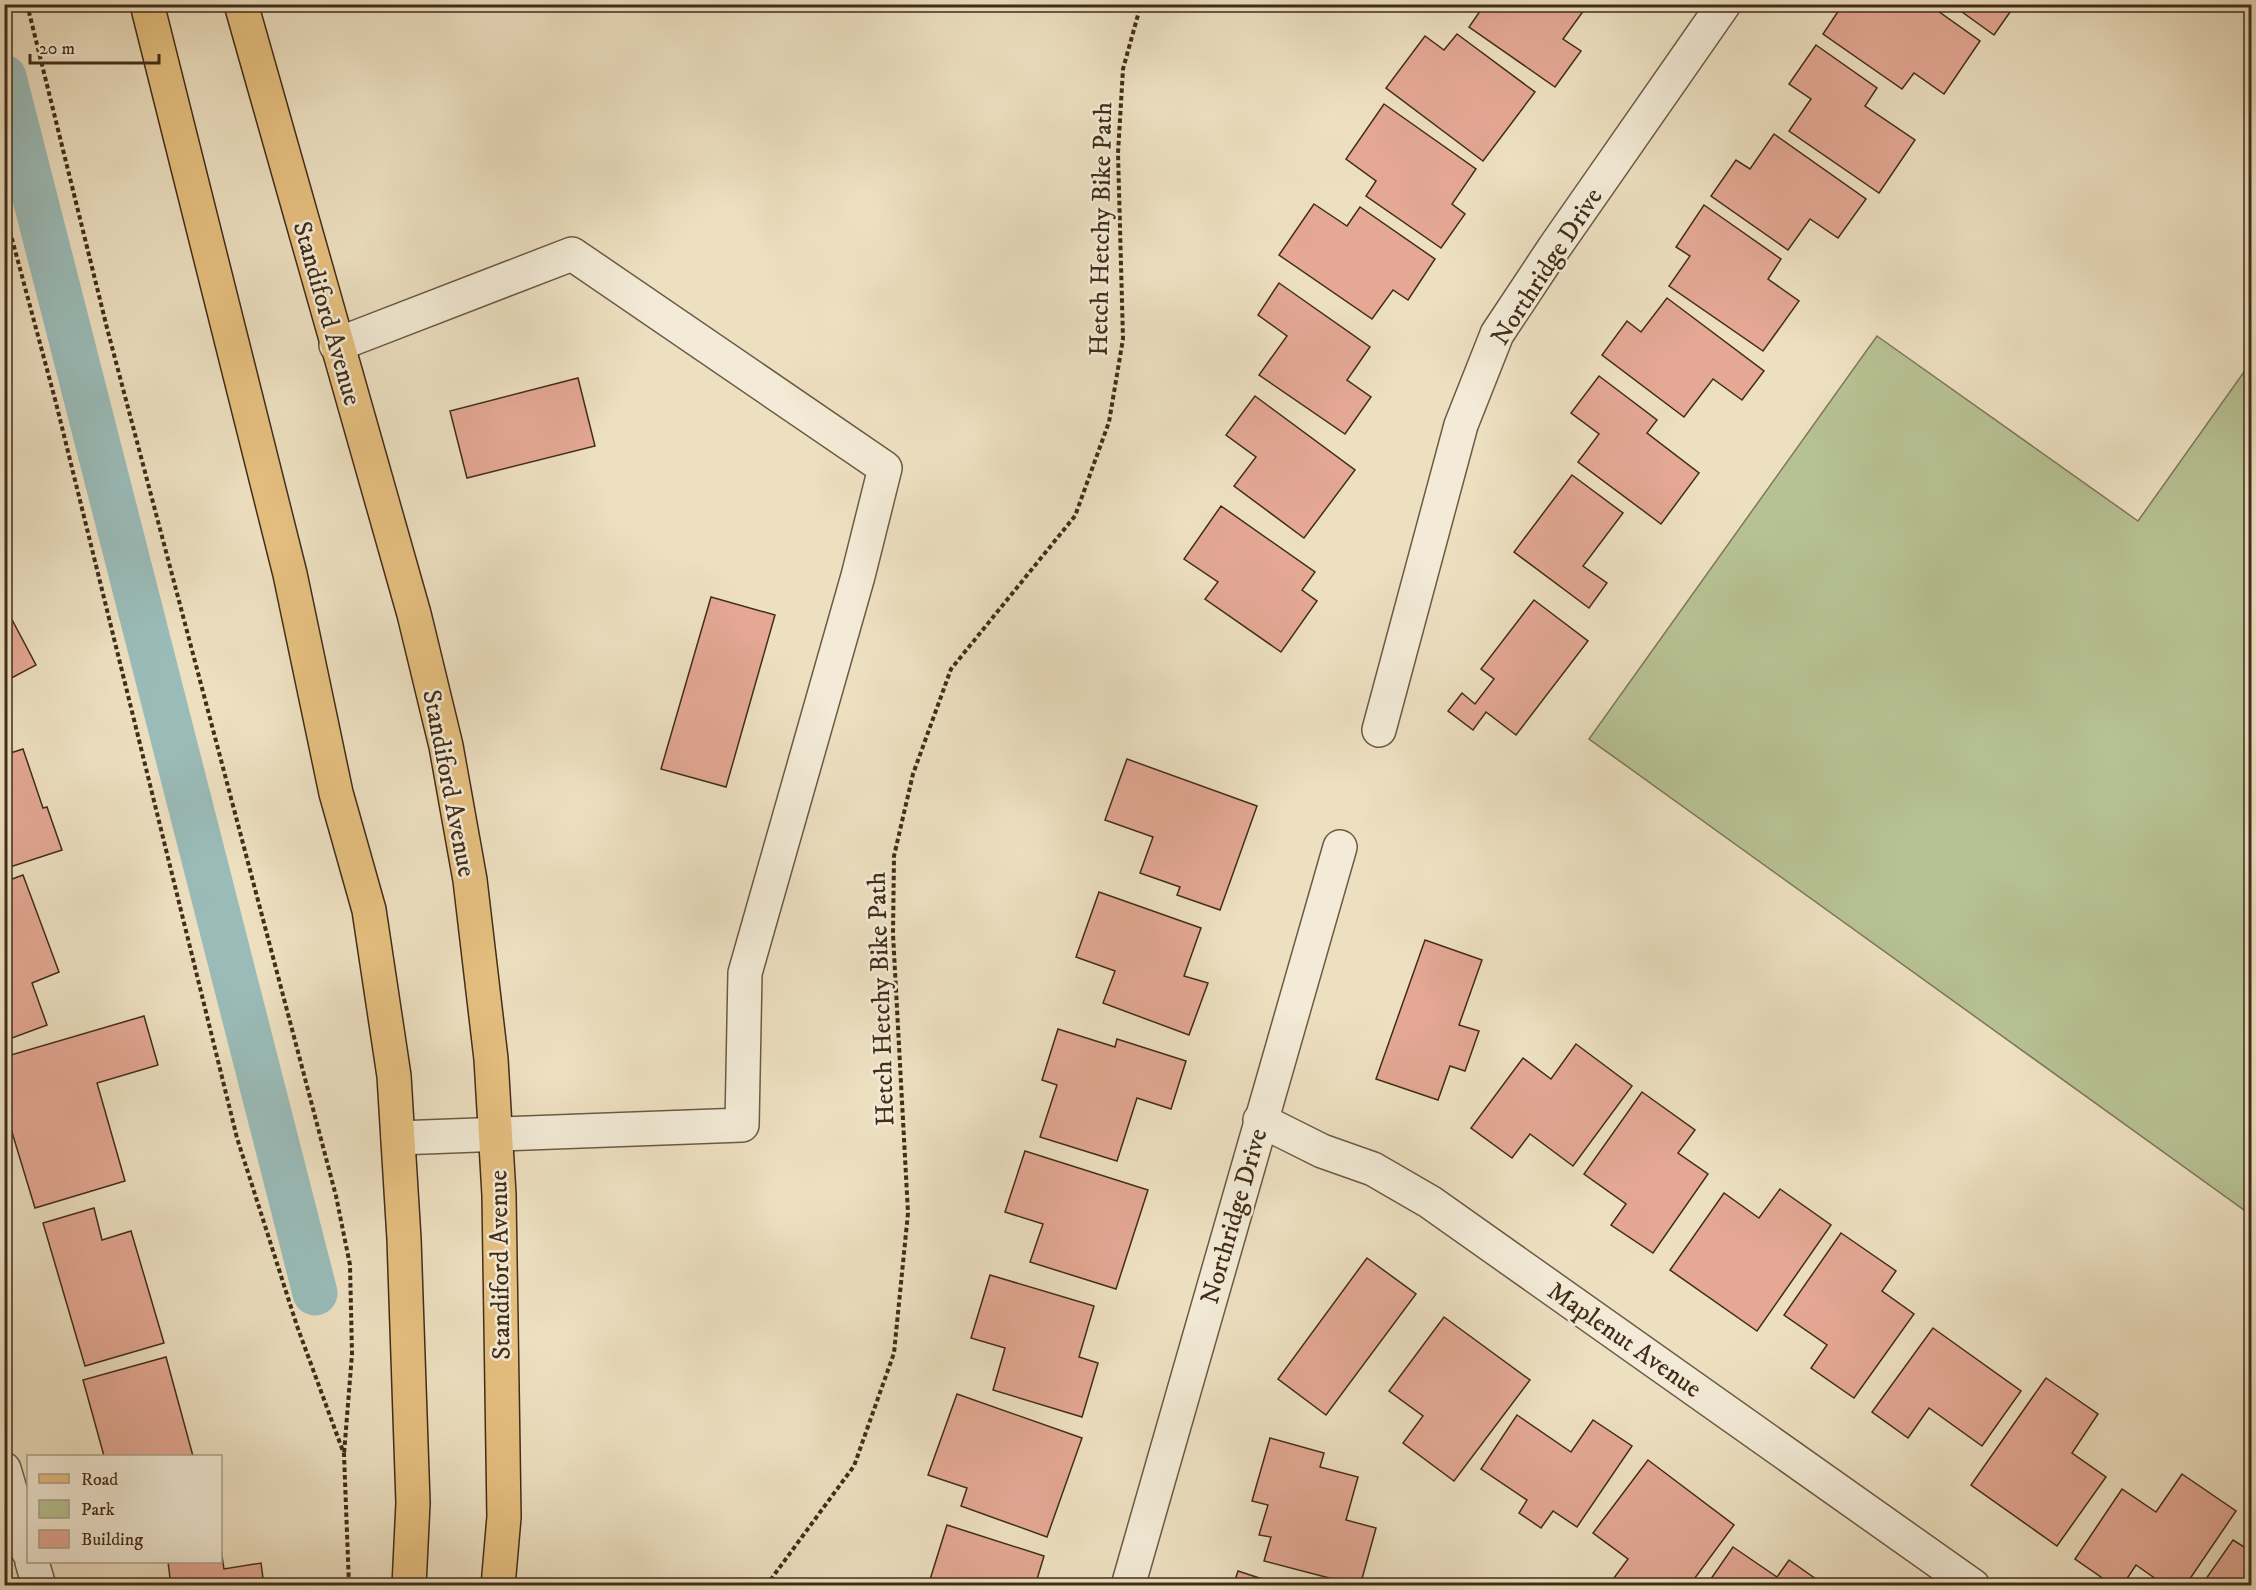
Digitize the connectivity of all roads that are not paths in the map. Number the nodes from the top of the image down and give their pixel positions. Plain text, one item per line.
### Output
1 (147, 4) edge
2 (241, 4) edge
3 (1724, 4) edge
4 (336, 345) junction
5 (1380, 730) dead end
6 (1340, 847) dead end
7 (1260, 1120) junction
8 (495, 1137) junction
9 (398, 1138) junction
10 (4, 1468) edge
11 (27, 1548) edge
12 (32, 1563) edge
13 (39, 1586) edge
14 (409, 1586) edge
15 (498, 1586) edge
16 (1128, 1586) edge
17 (1973, 1586) edge

1 - 9 main road
2 - 4 main road, Standiford Avenue
3 - 5 street, Northridge Drive
4 - 8 main road, Standiford Avenue
4 - 8 street
6 - 7 street, Northridge Drive
7 - 16 street, Northridge Drive
7 - 17 street, Maplenut Avenue
8 - 9 street
8 - 15 main road, Standiford Avenue
9 - 14 main road
10 - 11 street
12 - 13 street

